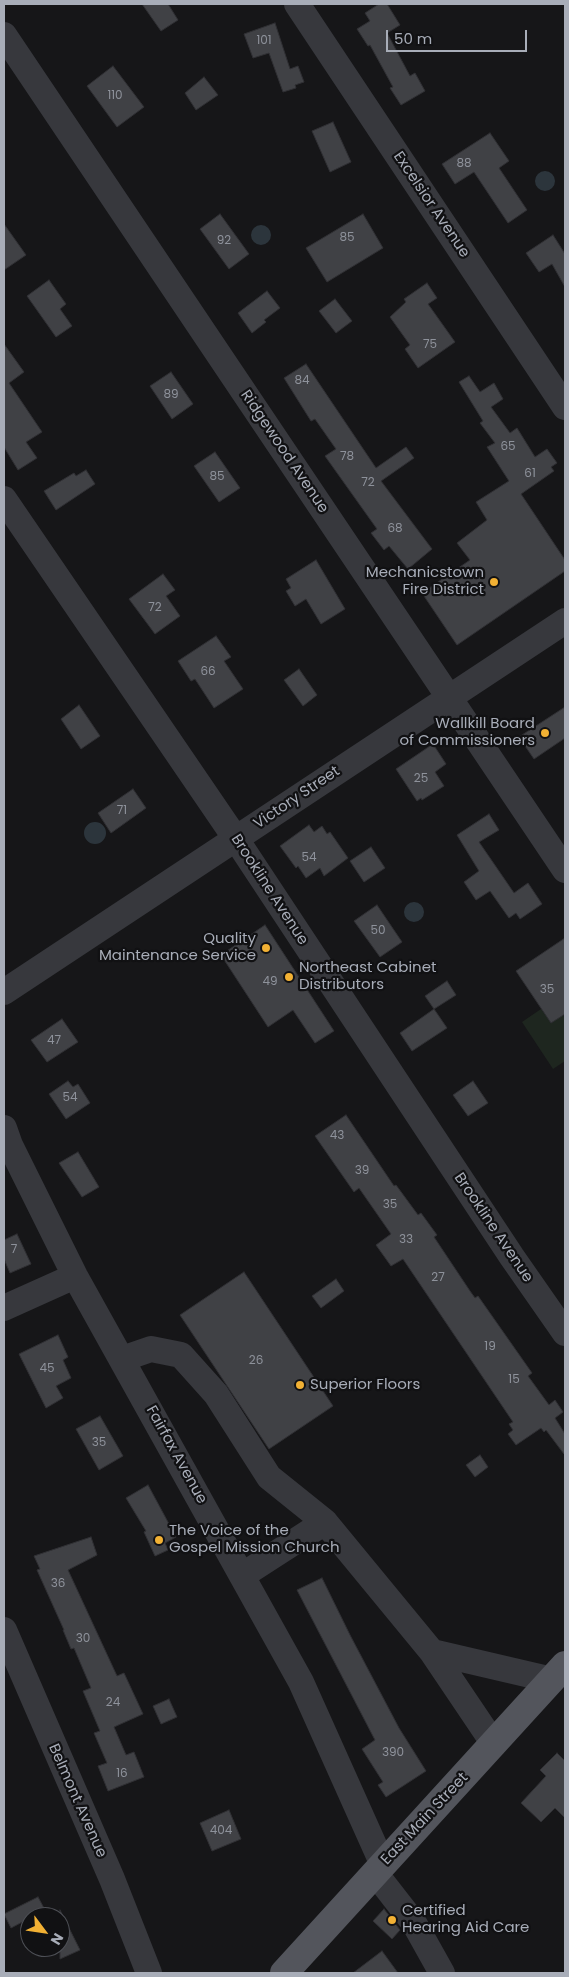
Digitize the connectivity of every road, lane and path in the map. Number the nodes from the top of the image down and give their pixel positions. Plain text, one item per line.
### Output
1 (297, 4) edge
2 (4, 35) edge
3 (565, 407) edge
4 (4, 499) edge
5 (565, 620) edge
6 (448, 696) junction
7 (236, 839) junction
8 (565, 870) edge
9 (4, 992) edge
10 (4, 1128) edge
11 (76, 1276) junction
12 (4, 1308) edge
13 (565, 1333) edge
14 (122, 1360) junction
15 (325, 1522) junction
16 (243, 1575) junction
17 (4, 1630) edge
18 (432, 1652) junction
19 (558, 1672) edge
20 (494, 1744) junction
21 (379, 1869) junction
22 (149, 1973) edge
23 (284, 1973) edge
24 (442, 1973) edge

1 - 3 street, Excelsior Avenue
2 - 6 street, Ridgewood Avenue
4 - 7 street, Brookline Avenue
5 - 6 street, Victory Street
6 - 7 street, Victory Street
6 - 8 street, Ridgewood Avenue
7 - 9 street, Victory Street
7 - 13 street, Brookline Avenue
10 - 11 street, Fairfax Avenue
11 - 12 street
11 - 14 street, Fairfax Avenue
14 - 15 street
14 - 16 street, Fairfax Avenue
15 - 16 street
15 - 18 street
16 - 21 street, Fairfax Avenue
17 - 22 street, Belmont Avenue
18 - 19 street
18 - 20 street
19 - 20 main road, East Main Street
20 - 21 main road, East Main Street
21 - 23 main road, East Main Street
21 - 24 street, Fairfax Avenue

